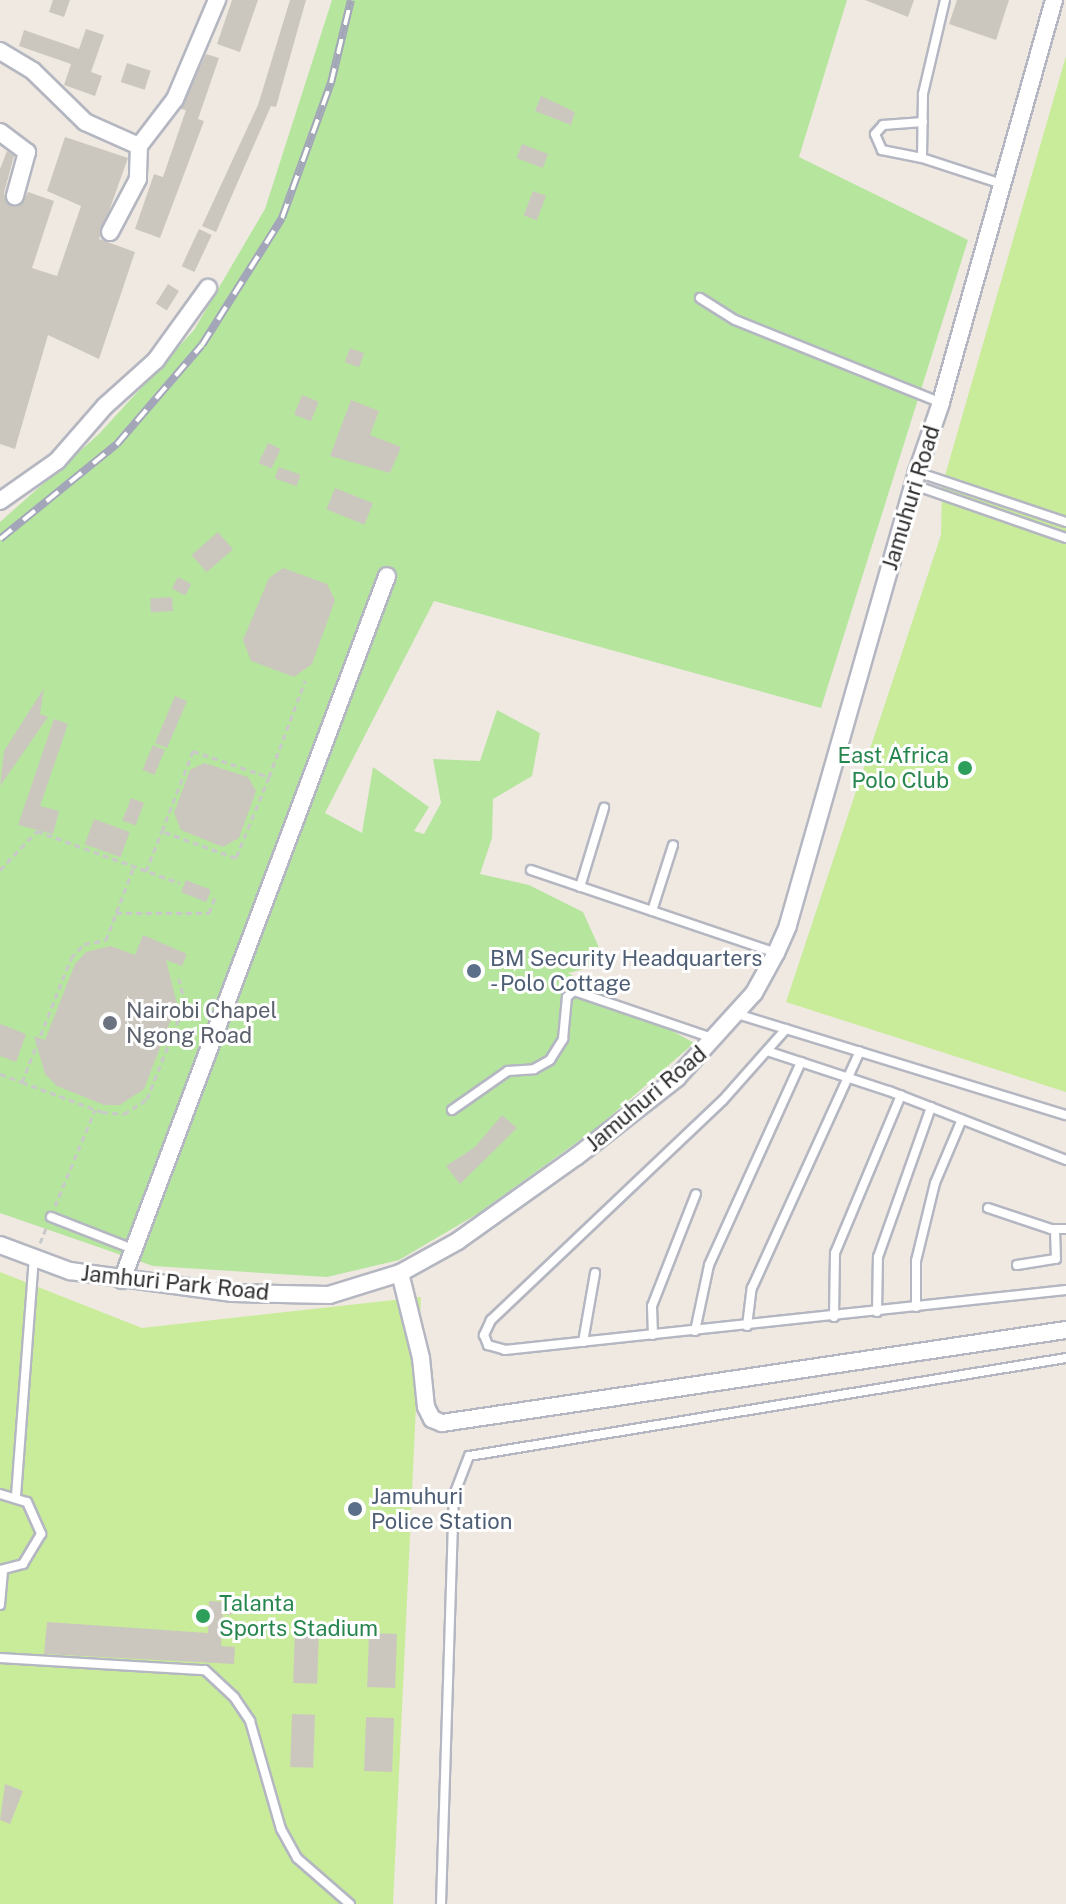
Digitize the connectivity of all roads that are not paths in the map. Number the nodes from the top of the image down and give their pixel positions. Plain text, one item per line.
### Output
1 (217, 0) edge
2 (945, 0) edge
3 (1054, 0) edge
4 (0, 51) edge
5 (923, 122) junction
6 (0, 132) edge
7 (139, 146) junction
8 (922, 158) junction
9 (1002, 184) junction
10 (15, 196) dead end
11 (110, 232) dead end
12 (208, 288) dead end
13 (700, 298) dead end
14 (941, 403) junction
15 (915, 478) junction
16 (0, 501) edge
17 (1066, 522) edge
18 (1066, 538) edge
19 (387, 576) dead end
20 (604, 808) dead end
21 (673, 845) dead end
22 (531, 870) dead end
23 (580, 887) junction
24 (652, 911) junction
25 (776, 953) junction
26 (737, 1014) junction
27 (786, 1029) junction
28 (716, 1040) junction
29 (767, 1051) junction
30 (860, 1051) junction
31 (801, 1062) junction
32 (850, 1078) junction
33 (901, 1095) junction
34 (931, 1107) junction
35 (452, 1110) dead end
36 (1066, 1115) edge
37 (962, 1119) junction
38 (1066, 1160) edge
39 (696, 1194) dead end
40 (988, 1208) dead end
41 (51, 1217) road end
42 (1055, 1229) junction
43 (1066, 1229) edge
44 (0, 1245) edge
45 (133, 1250) junction
46 (0, 1257) edge
47 (34, 1259) junction
48 (1017, 1265) dead end
49 (400, 1273) junction
50 (595, 1273) dead end
51 (122, 1280) junction
52 (1066, 1290) edge
53 (916, 1307) junction
54 (877, 1312) junction
55 (834, 1317) junction
56 (747, 1326) junction
57 (1066, 1330) edge
58 (695, 1331) junction
59 (653, 1335) junction
60 (583, 1342) junction
61 (1066, 1358) edge
62 (0, 1494) edge
63 (16, 1496) junction
64 (1, 1570) edge
65 (0, 1605) edge
66 (0, 1658) edge
67 (350, 1904) edge
68 (441, 1904) edge

1 - 7 street
2 - 5 lane
3 - 9 street, Jamuhuri Road
4 - 7 street
5 - 8 lane
5 - 8 lane
6 - 10 street
7 - 11 street
8 - 9 lane
9 - 14 street, Jamuhuri Road
12 - 16 street
13 - 14 lane
14 - 15 street, Jamuhuri Road
15 - 17 lane
15 - 18 lane
15 - 25 street, Jamuhuri Road
19 - 45 street
20 - 23 lane
21 - 24 lane
22 - 23 lane
23 - 24 lane
24 - 25 lane
25 - 26 street, Jamuhuri Road
26 - 27 lane
26 - 28 street, Jamuhuri Road
27 - 29 lane
27 - 30 lane
28 - 35 lane
28 - 49 street, Jamuhuri Road
29 - 31 lane
29 - 60 lane
30 - 32 lane
30 - 36 lane
31 - 32 lane
31 - 58 lane
32 - 33 lane
32 - 56 lane
33 - 34 lane
33 - 55 lane
34 - 37 lane
34 - 54 lane
37 - 38 lane
37 - 53 lane
39 - 59 lane
40 - 42 lane
41 - 45 lane
42 - 43 lane
42 - 48 lane
44 - 46 lane
44 - 47 street, Jamhuri Park Road
45 - 51 street
47 - 51 street, Jamhuri Park Road
47 - 63 lane
49 - 51 street, Jamhuri Park Road
49 - 57 street
50 - 60 lane
52 - 53 lane
53 - 54 lane
54 - 55 lane
55 - 56 lane
56 - 58 lane
58 - 59 lane
59 - 60 lane
61 - 68 lane
62 - 63 lane
63 - 64 lane
64 - 65 lane
66 - 67 lane

